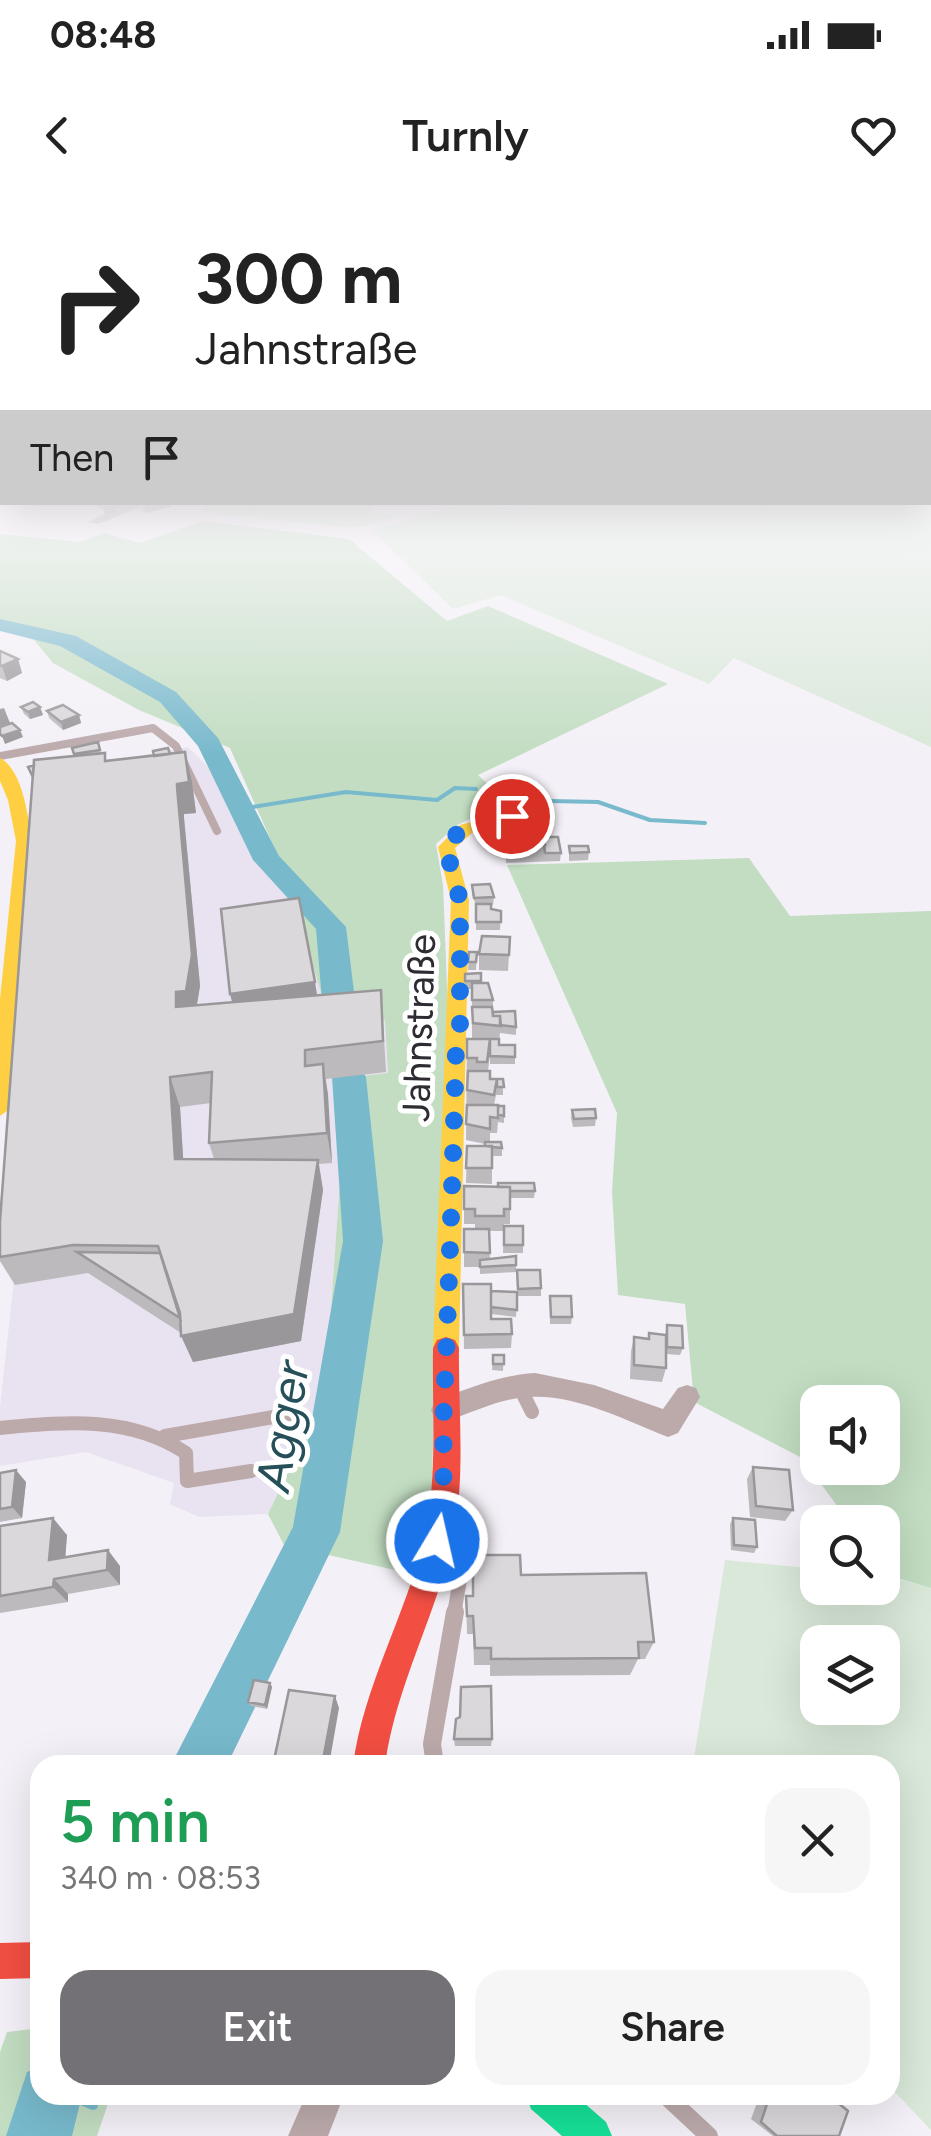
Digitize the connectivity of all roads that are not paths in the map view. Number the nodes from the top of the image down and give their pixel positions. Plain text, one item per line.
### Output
1 (0, 759) edge
2 (512, 816) dead end
3 (217, 831) dead end
4 (0, 1108) edge
5 (519, 1386) junction
6 (687, 1398) dead end
7 (454, 1406) junction
8 (532, 1412) dead end
9 (292, 1414) dead end
10 (0, 1428) edge
11 (166, 1436) junction
12 (252, 1471) dead end
13 (463, 1475) dead end
14 (463, 1494) dead end
15 (370, 1755) edge
16 (434, 1755) edge
17 (30, 1960) edge
18 (0, 1962) edge
19 (321, 2105) edge
20 (556, 2105) edge
21 (675, 2105) edge
22 (308, 2136) edge
23 (592, 2136) edge
24 (709, 2136) edge

1 - 3 lane
1 - 4 street
2 - 7 street, Jahnstraße
5 - 6 street
5 - 7 street
5 - 8 lane
7 - 13 lane
7 - 15 street, Jahnstraße
9 - 11 lane
10 - 11 lane
11 - 12 lane
14 - 16 lane
17 - 18 street
19 - 22 street
20 - 23 street
21 - 24 lane

